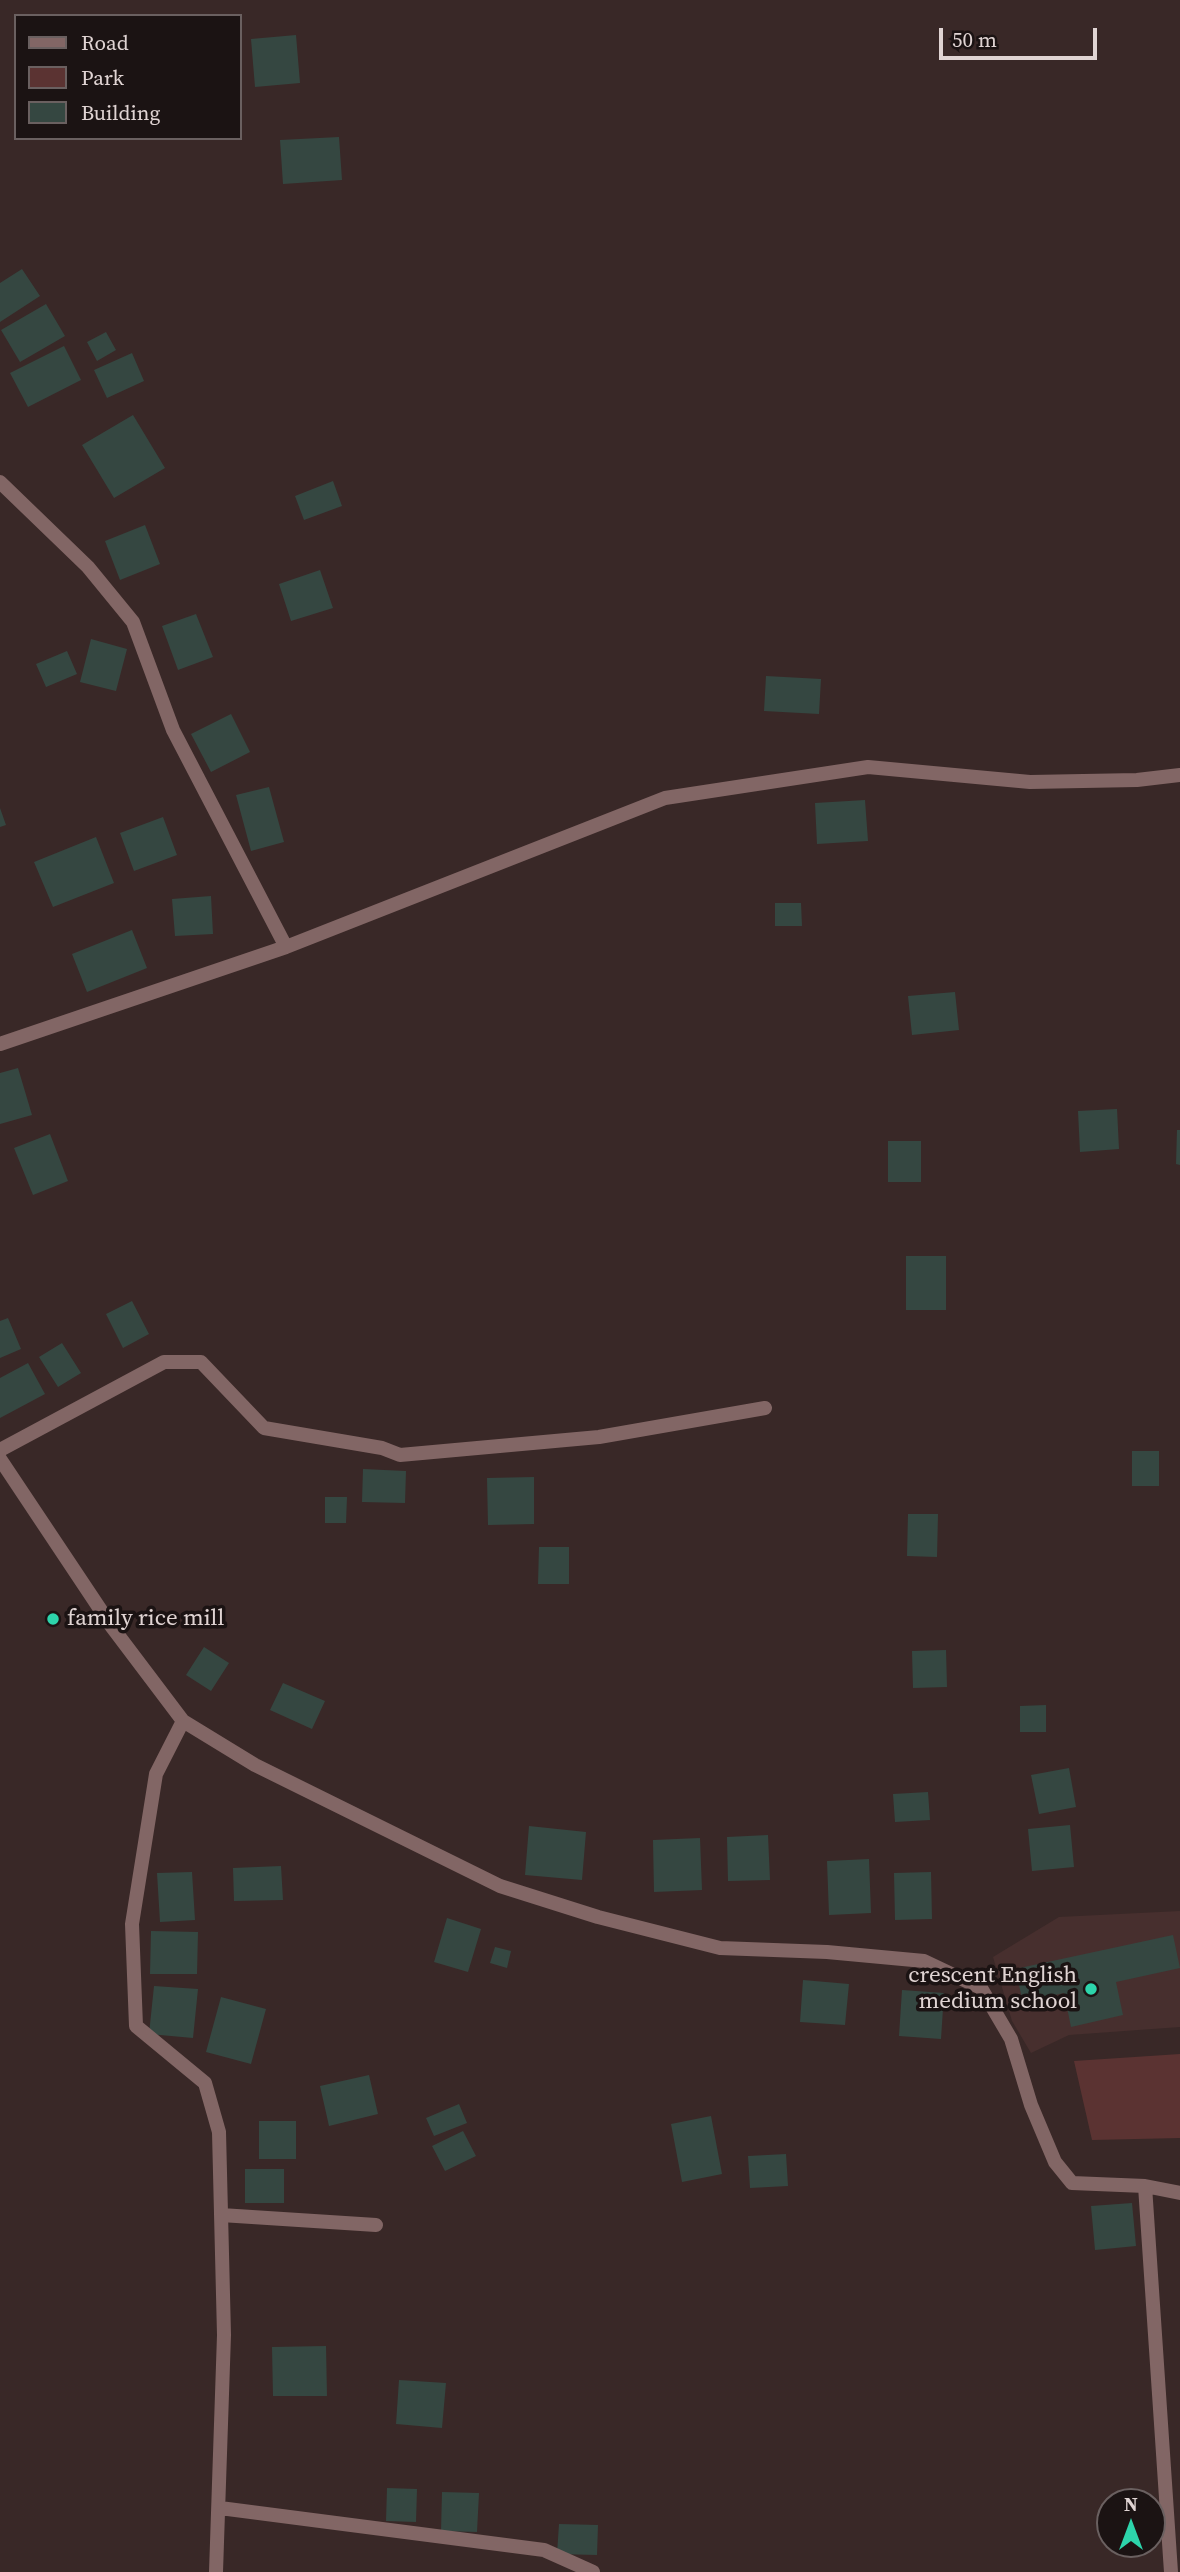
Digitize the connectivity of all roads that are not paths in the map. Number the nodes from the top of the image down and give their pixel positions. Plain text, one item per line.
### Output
1 (0, 482) edge
2 (1180, 775) edge
3 (286, 947) junction
4 (0, 1044) edge
5 (765, 1408) dead end
6 (0, 1450) edge
7 (0, 1459) edge
8 (183, 1721) junction
9 (1146, 2186) junction
10 (1180, 2193) edge
11 (221, 2215) junction
12 (376, 2225) dead end
13 (220, 2508) junction
14 (216, 2572) edge
15 (593, 2572) edge
16 (1171, 2572) edge

1 - 3 street
2 - 3 street
3 - 4 street
5 - 6 street
7 - 8 street
8 - 9 street
8 - 11 street
9 - 10 street
9 - 16 street
11 - 12 street
11 - 13 street
13 - 14 street
13 - 15 street

